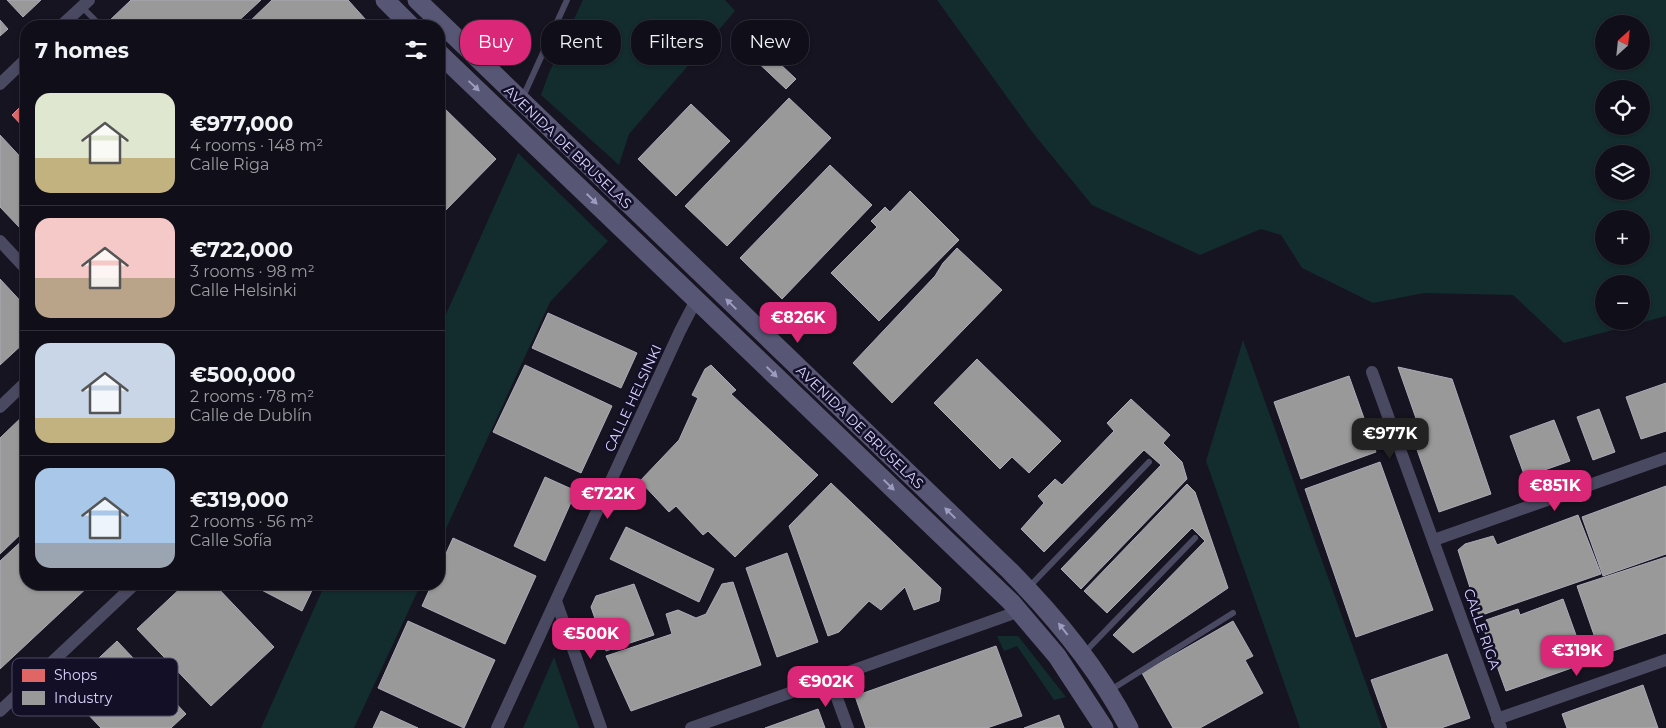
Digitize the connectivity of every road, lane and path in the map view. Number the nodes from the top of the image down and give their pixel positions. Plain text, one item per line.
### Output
1 (385, 0) edge
2 (567, 0) edge
3 (86, 3) edge
4 (420, 3) edge
5 (68, 20) edge
6 (97, 20) edge
7 (402, 20) edge
8 (409, 20) edge
9 (437, 20) edge
10 (445, 28) edge
11 (445, 59) edge
12 (20, 65) edge
13 (0, 84) edge
14 (520, 102) junction
15 (508, 118) junction
16 (0, 241) edge
17 (20, 263) edge
18 (710, 284) junction
19 (696, 300) junction
20 (1372, 372) dead end
21 (20, 388) edge
22 (0, 407) edge
23 (1666, 458) edge
24 (1149, 462) dead end
25 (1195, 538) dead end
26 (1434, 540) junction
27 (129, 590) edge
28 (1032, 594) junction
29 (556, 601) junction
30 (1020, 612) junction
31 (1232, 612) dead end
32 (1082, 654) junction
33 (56, 658) edge
34 (1666, 660) edge
35 (830, 679) junction
36 (1108, 692) junction
37 (12, 700) edge
38 (0, 711) edge
39 (1499, 723) edge
40 (497, 728) edge
41 (601, 728) edge
42 (691, 728) edge
43 (848, 728) edge
44 (1104, 728) edge
45 (1129, 728) edge

1 - 7 main road
2 - 14 lane
3 - 5 street
3 - 6 lane
4 - 8 main road
4 - 9 main road, AVENIDA DE BRUSELAS
10 - 14 main road, AVENIDA DE BRUSELAS
11 -> 15 main road, AVENIDA DE BRUSELAS
12 - 13 street
14 - 15 main road
14 - 18 main road, AVENIDA DE BRUSELAS
15 -> 19 main road, AVENIDA DE BRUSELAS
16 - 17 street
18 - 19 main road
28 -> 18 main road, AVENIDA DE BRUSELAS
19 - 29 street, CALLE HELSINKI
19 -> 30 main road, AVENIDA DE BRUSELAS
20 - 26 street, CALLE RIGA
21 - 22 street
23 - 26 street
24 - 28 lane
25 - 32 lane
26 - 39 street, CALLE RIGA
27 - 33 street
28 - 30 main road
32 -> 28 main road, AVENIDA DE BRUSELAS
29 - 40 street, CALLE HELSINKI
29 - 41 street
30 - 35 street
30 - 44 main road, AVENIDA DE BRUSELAS
31 - 36 lane
32 - 36 main road, AVENIDA DE BRUSELAS
34 - 39 street
35 - 42 street
35 - 43 street
36 - 45 main road, AVENIDA DE BRUSELAS
37 - 38 street

